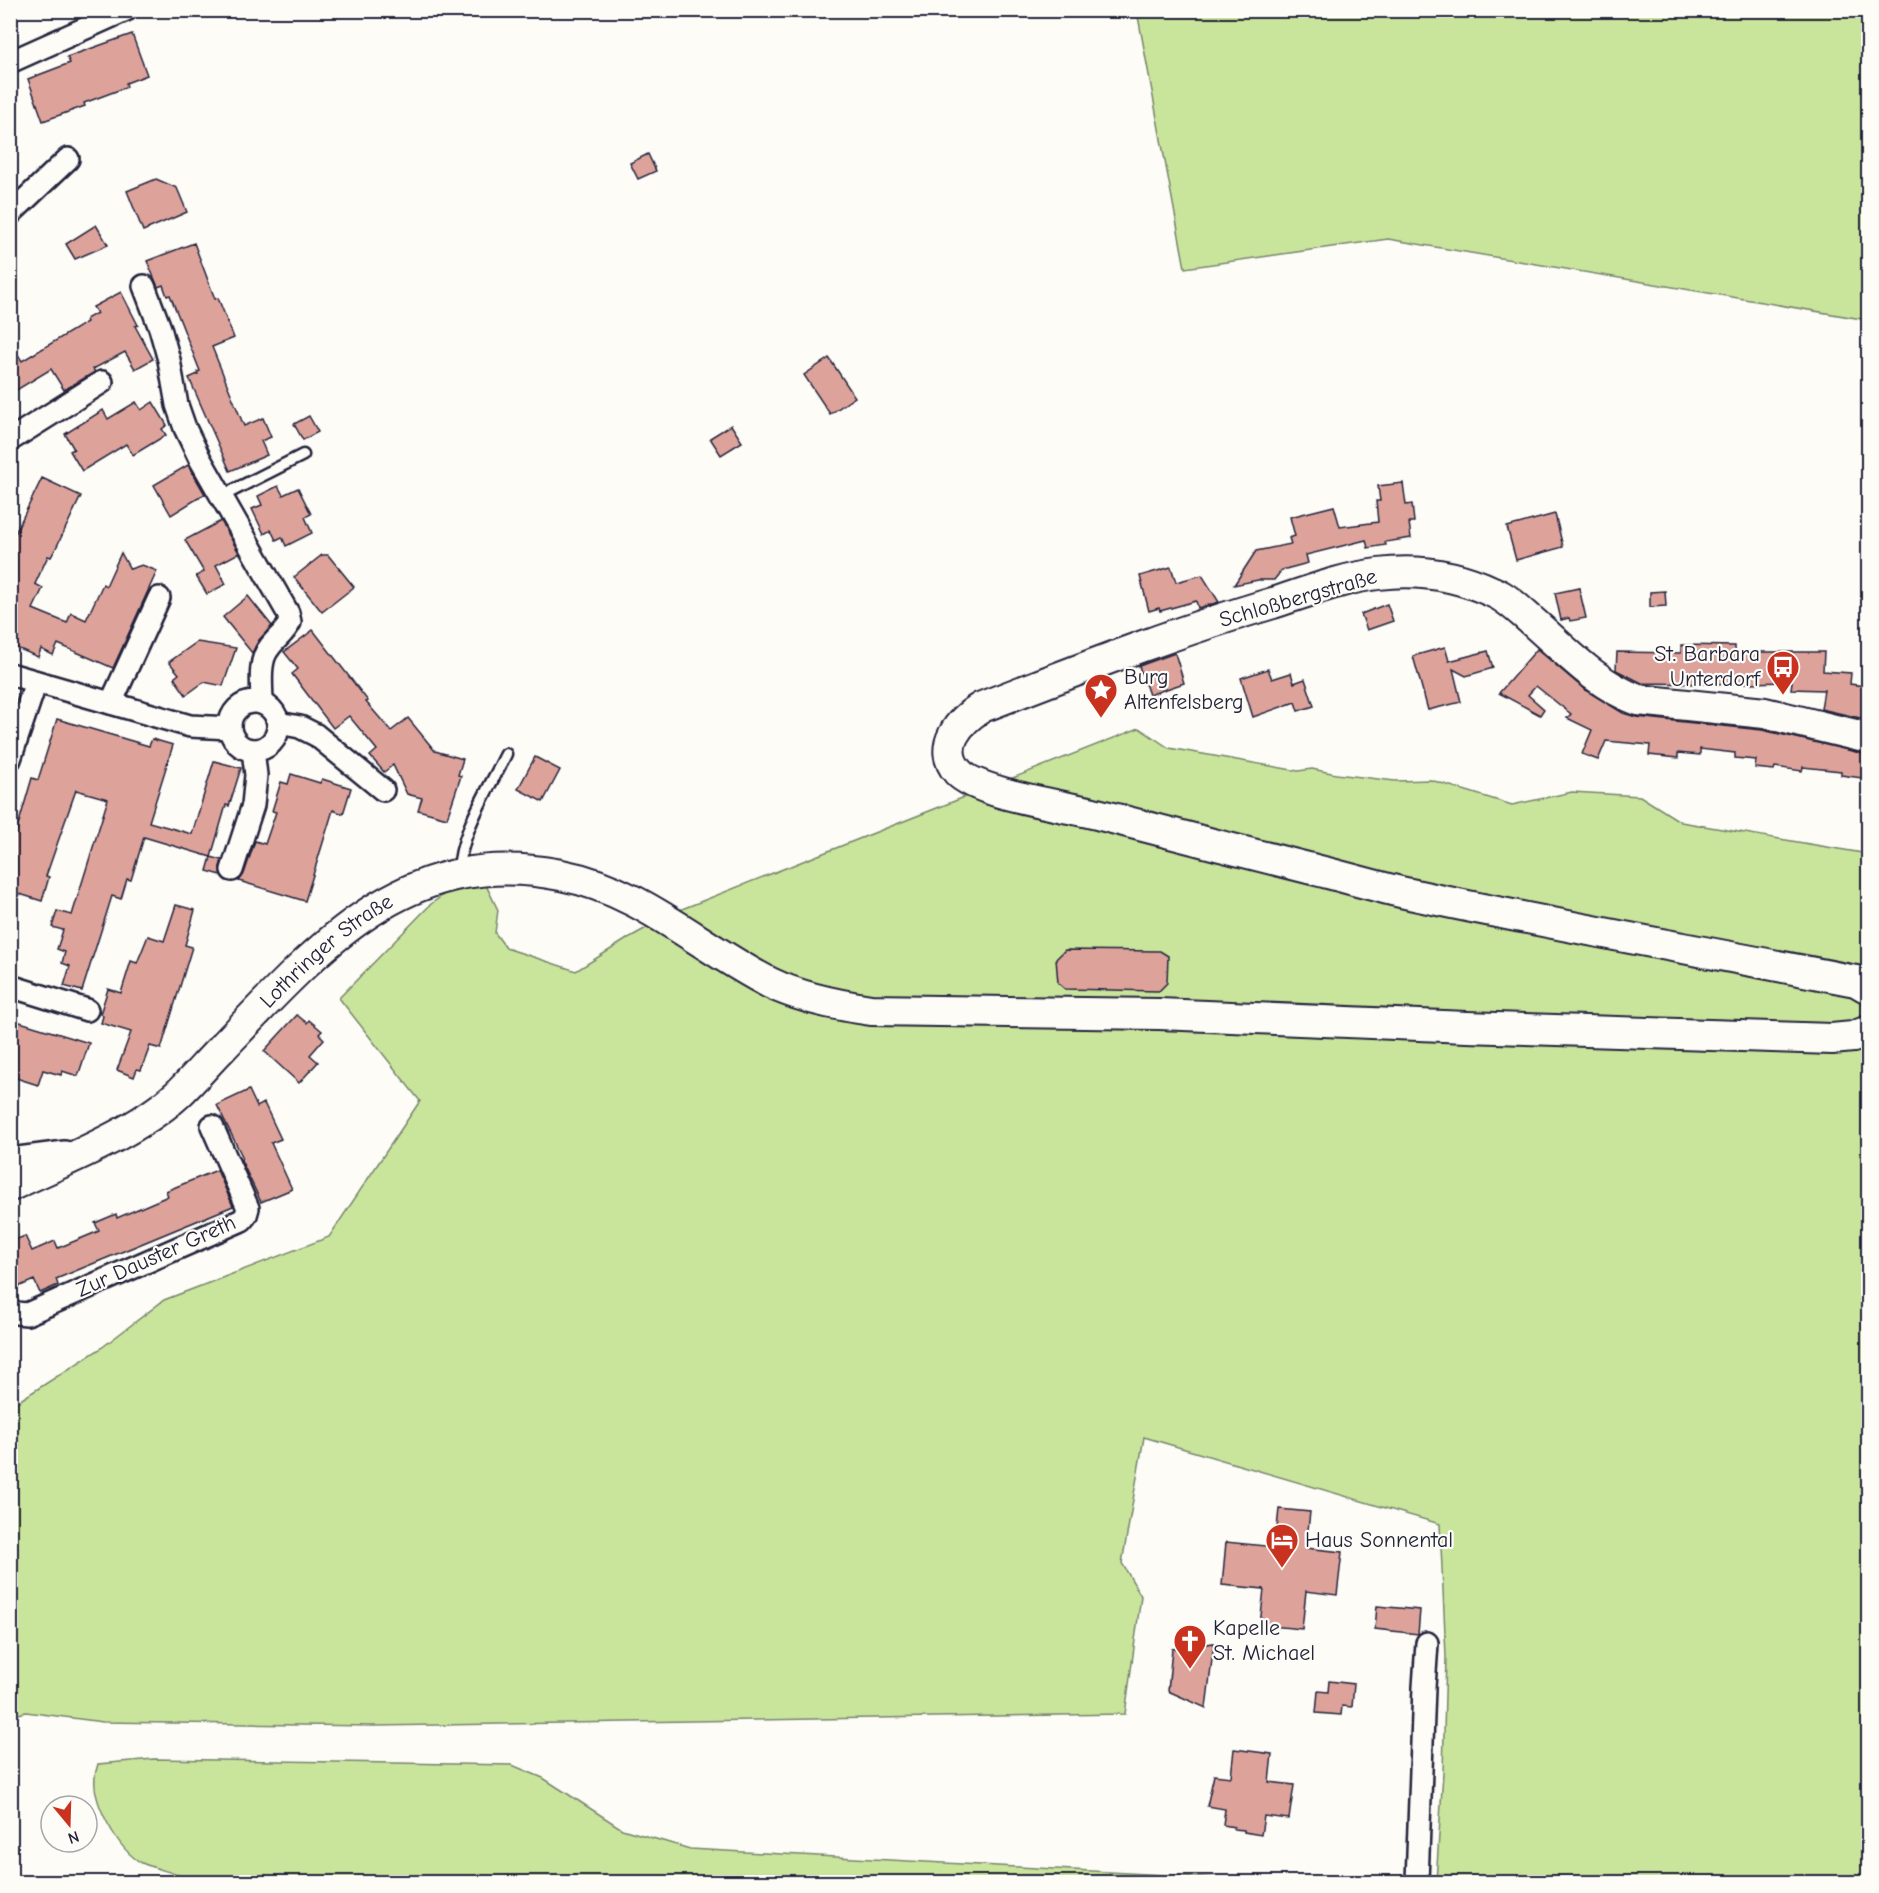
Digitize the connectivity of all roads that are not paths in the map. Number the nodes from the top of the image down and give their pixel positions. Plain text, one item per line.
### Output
1 (126, 10) edge
2 (10, 62) edge
3 (68, 159) dead end
4 (10, 214) edge
5 (144, 286) dead end
6 (102, 382) dead end
7 (10, 440) edge
8 (303, 455) dead end
9 (222, 496) junction
10 (159, 598) dead end
11 (10, 674) edge
12 (36, 682) junction
13 (111, 703) junction
14 (262, 704) junction
15 (278, 723) junction
16 (230, 728) junction
17 (1869, 738) edge
18 (253, 750) junction
19 (506, 754) dead end
20 (10, 759) edge
21 (383, 790) dead end
22 (231, 870) dead end
23 (459, 873) junction
24 (10, 986) edge
25 (1869, 988) edge
26 (87, 1010) dead end
27 (1869, 1031) edge
28 (213, 1126) dead end
29 (93, 1147) junction
30 (10, 1158) edge
31 (10, 1186) edge
32 (10, 1309) edge
33 (1427, 1643) dead end
34 (1417, 1882) edge

1 - 2 street
3 - 4 street
5 - 9 street
6 - 7 street
8 - 9 lane
9 - 14 street
10 - 13 street
11 - 12 street
12 - 13 street
12 - 20 street
13 - 16 street
14 - 15 street
14 - 16 street
15 - 18 street
15 - 21 street
16 - 18 street
17 - 25 street, Schloßbergstraße
18 - 22 street
19 - 23 lane
23 - 27 street, Lothringer Straße
23 - 29 street, Lothringer Straße
24 - 26 street
28 - 32 street, Zur Dauster Greth
29 - 30 street
29 - 31 street, Lothringer Straße
33 - 34 street

